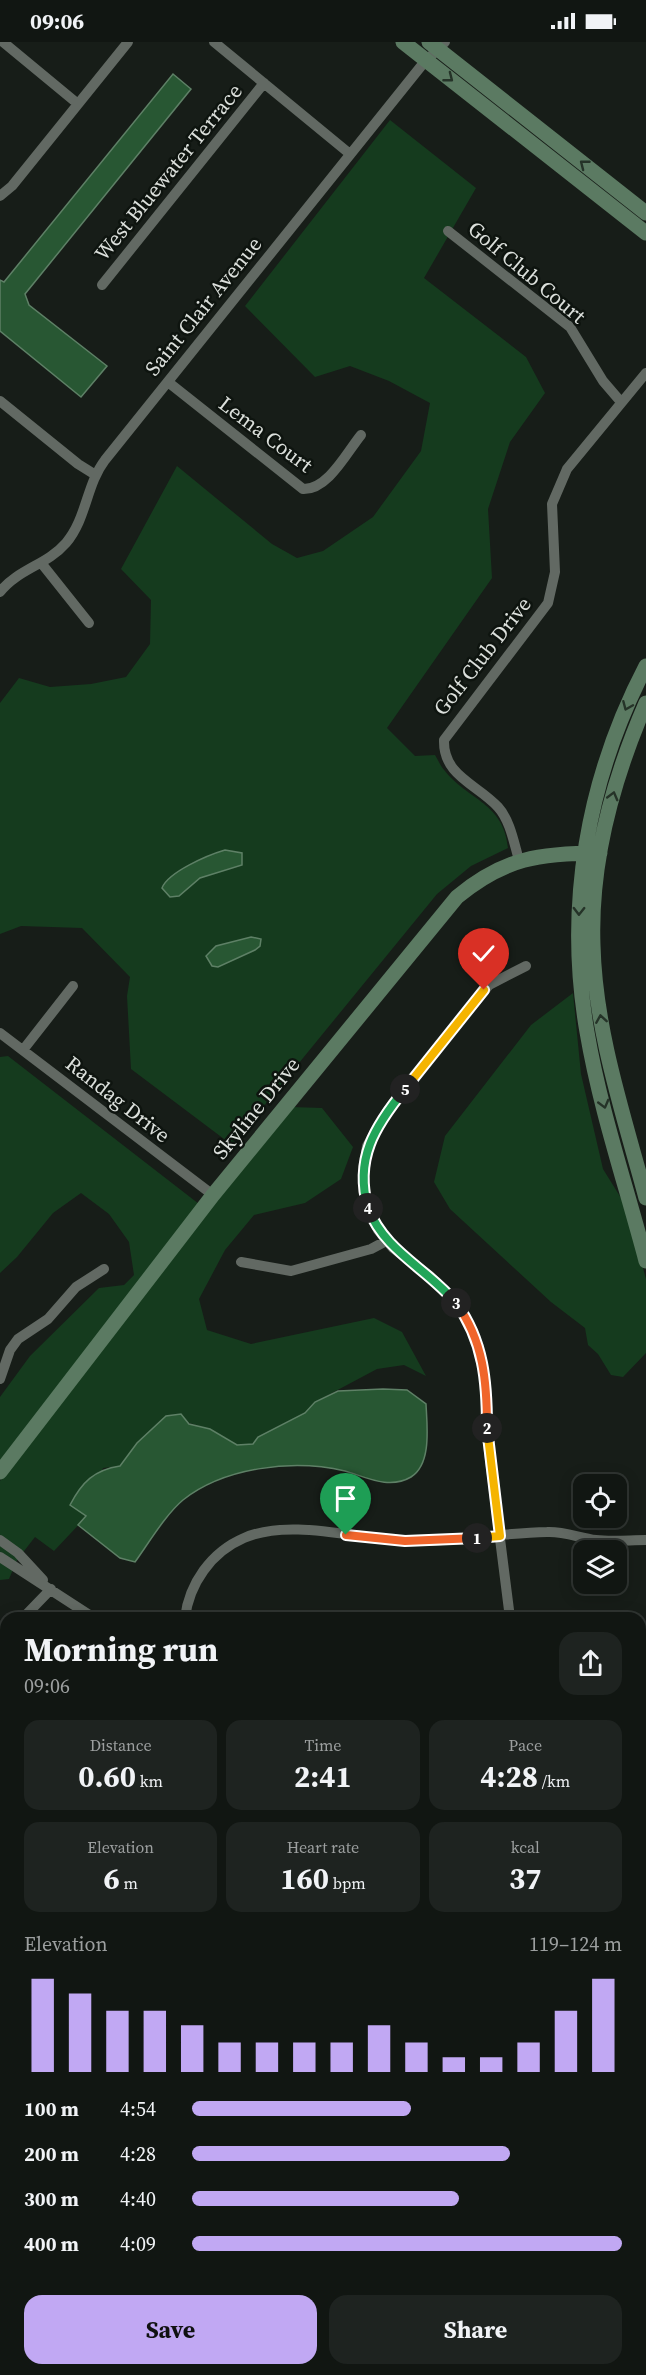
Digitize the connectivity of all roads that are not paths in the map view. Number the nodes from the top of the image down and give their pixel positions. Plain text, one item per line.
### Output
1 (3, 42) edge
2 (128, 42) edge
3 (214, 42) edge
4 (403, 42) edge
5 (437, 44) edge
6 (426, 60) junction
7 (264, 83) junction
8 (78, 104) junction
9 (350, 154) junction
10 (610, 194) junction
11 (0, 196) edge
12 (646, 213) edge
13 (448, 231) dead end
14 (646, 233) edge
15 (102, 285) dead end
16 (646, 373) edge
17 (168, 382) junction
18 (0, 401) edge
19 (621, 402) junction
20 (361, 435) dead end
21 (94, 474) junction
22 (42, 564) junction
23 (0, 573) edge
24 (9, 580) junction
25 (0, 592) edge
26 (89, 623) dead end
27 (646, 666) edge
28 (646, 703) edge
29 (584, 853) junction
30 (600, 853) junction
31 (519, 860) junction
32 (526, 966) dead end
33 (73, 986) dead end
34 (0, 1033) edge
35 (23, 1050) junction
36 (213, 1196) junction
37 (646, 1198) edge
38 (386, 1241) junction
39 (646, 1261) edge
40 (241, 1262) dead end
41 (104, 1269) dead end
42 (0, 1379) edge
43 (0, 1472) edge
44 (500, 1536) junction
45 (0, 1540) edge
46 (646, 1540) edge
47 (0, 1557) edge
48 (51, 1589) junction
49 (29, 1612) edge
50 (85, 1612) edge
51 (186, 1612) edge
52 (509, 1612) edge

1 - 8 street
2 - 8 street
3 - 7 street
4 - 6 street
5 - 6 street, Saint Clair Avenue
10 -> 5 street
6 - 9 street, Saint Clair Avenue
6 -> 10 street
7 - 9 street
7 - 15 street, West Bluewater Terrace
8 - 11 street
9 - 17 street, Saint Clair Avenue
10 - 12 street
10 - 14 street
13 - 19 street, Golf Club Court
16 - 19 street, Golf Club Drive
17 - 20 street, Lema Court
17 - 21 street, Saint Clair Avenue
18 - 21 street
19 - 31 street, Golf Club Drive
21 - 22 street, Saint Clair Avenue
22 - 24 street, Saint Clair Avenue
22 - 26 street
23 - 24 street
24 - 25 street, Saint Clair Avenue
27 -> 29 street
30 -> 28 street
29 - 30 street, Skyline Drive
29 - 31 street, Skyline Drive
29 -> 39 street
37 -> 30 street
31 - 36 street, Skyline Drive
32 - 38 street
33 - 35 street
34 - 35 street, Randag Drive
35 - 36 street, Randag Drive
36 - 43 street, Skyline Drive
38 - 40 street
38 - 44 street
41 - 42 street
44 - 46 street
44 - 51 street
44 - 52 street
45 - 48 street
47 - 48 street
48 - 49 street
48 - 50 street

